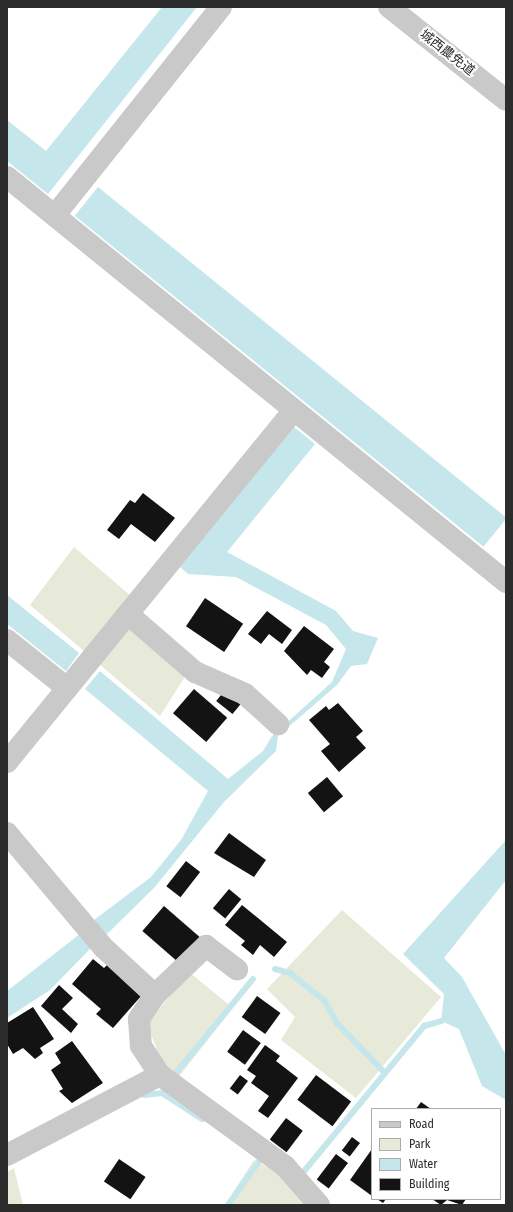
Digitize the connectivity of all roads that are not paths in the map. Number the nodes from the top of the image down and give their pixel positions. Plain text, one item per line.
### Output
1 (221, 7) edge
2 (389, 7) edge
3 (506, 100) edge
4 (7, 178) edge
5 (55, 215) junction
6 (294, 410) junction
7 (506, 582) edge
8 (128, 614) junction
9 (7, 640) edge
10 (67, 688) junction
11 (278, 724) dead end
12 (7, 762) edge
13 (7, 833) edge
14 (237, 969) dead end
15 (155, 995) junction
16 (160, 1075) junction
17 (7, 1155) edge
18 (318, 1205) edge

1 - 5 street
2 - 3 street, 城西農免道
4 - 5 street
5 - 6 street
6 - 7 street
6 - 8 street
8 - 10 street
8 - 11 street
9 - 10 street
10 - 12 street
13 - 15 street
14 - 15 street
15 - 16 street
16 - 17 street
16 - 18 street

